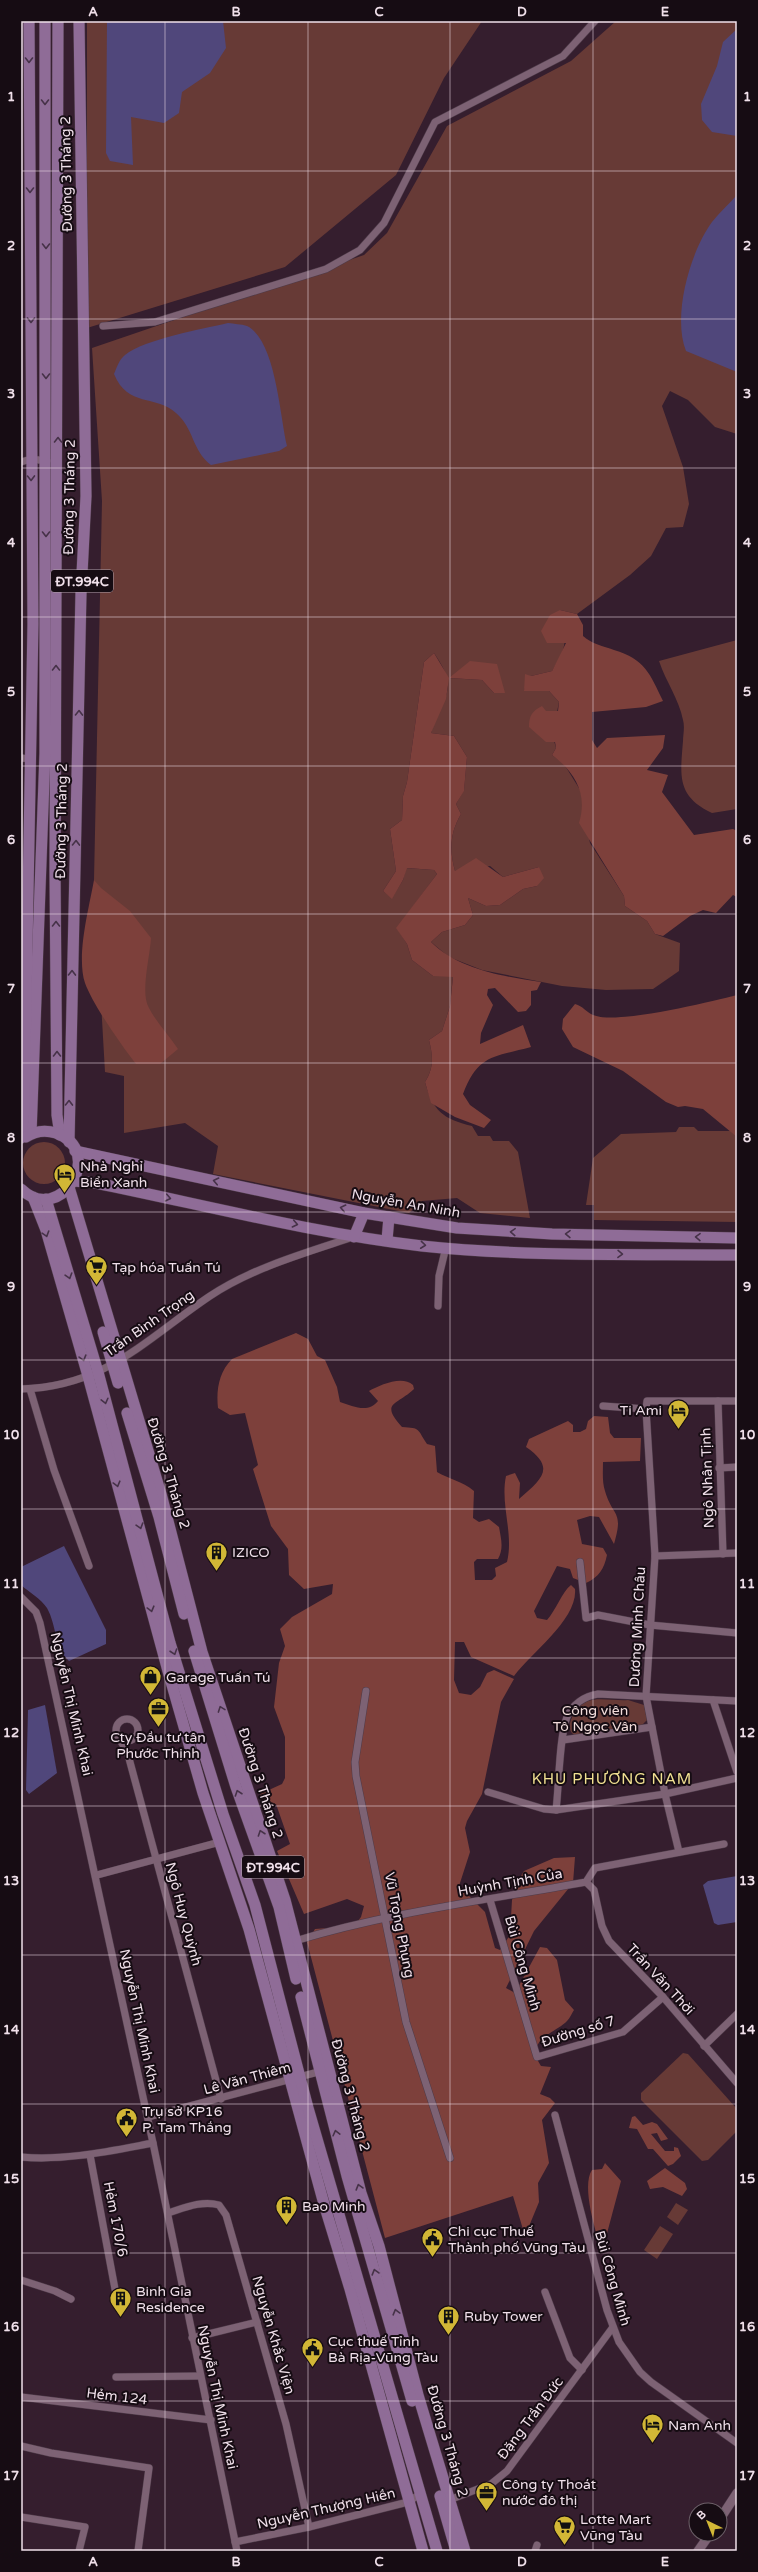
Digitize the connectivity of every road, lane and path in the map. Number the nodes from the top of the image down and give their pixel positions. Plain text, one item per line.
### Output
1 (29, 21) edge
2 (45, 21) edge
3 (58, 21) edge
4 (79, 21) edge
5 (595, 21) edge
6 (103, 326) dead end
7 (26, 461) edge
8 (47, 461) junction
9 (26, 758) edge
10 (24, 1138) edge
11 (68, 1143) junction
12 (69, 1187) junction
13 (21, 1189) edge
14 (33, 1197) junction
15 (46, 1199) junction
16 (364, 1213) junction
17 (389, 1217) junction
18 (552, 1234) junction
19 (354, 1237) junction
20 (737, 1238) edge
21 (387, 1240) junction
22 (446, 1247) junction
23 (553, 1253) junction
24 (737, 1255) edge
25 (438, 1306) dead end
26 (117, 1364) junction
27 (93, 1374) junction
28 (21, 1389) edge
29 (30, 1389) junction
30 (718, 1401) junction
31 (737, 1401) edge
32 (646, 1405) junction
33 (603, 1406) dead end
34 (737, 1467) edge
35 (719, 1468) junction
36 (737, 1553) edge
37 (723, 1554) junction
38 (654, 1556) junction
39 (580, 1562) dead end
40 (89, 1566) dead end
41 (21, 1597) edge
42 (650, 1625) junction
43 (737, 1633) edge
44 (186, 1687) junction
45 (173, 1690) junction
46 (366, 1691) dead end
47 (646, 1696) junction
48 (714, 1700) junction
49 (737, 1701) edge
50 (652, 1727) junction
51 (118, 1737) dead end
52 (563, 1740) junction
53 (737, 1772) edge
54 (737, 1778) edge
55 (488, 1792) dead end
56 (665, 1794) junction
57 (556, 1810) junction
58 (220, 1842) junction
59 (724, 1844) dead end
60 (679, 1852) junction
61 (155, 1858) junction
62 (96, 1875) junction
63 (586, 1882) junction
64 (490, 1900) junction
65 (385, 1918) junction
66 (293, 1946) junction
67 (261, 1951) junction
68 (663, 1998) junction
69 (737, 2014) edge
70 (704, 2046) junction
71 (537, 2057) joint
72 (325, 2071) junction
73 (295, 2079) junction
74 (737, 2083) edge
75 (221, 2099) junction
76 (554, 2116) dead end
77 (148, 2117) junction
78 (154, 2143) junction
79 (90, 2154) junction
80 (21, 2157) edge
81 (450, 2158) dead end
82 (168, 2213) junction
83 (21, 2280) edge
84 (115, 2289) dead end
85 (545, 2292) dead end
86 (71, 2299) dead end
87 (257, 2322) junction
88 (613, 2327) junction
89 (192, 2338) junction
90 (582, 2370) junction
91 (200, 2376) junction
92 (116, 2377) dead end
93 (21, 2397) edge
94 (211, 2420) junction
95 (737, 2443) edge
96 (21, 2446) edge
97 (441, 2486) junction
98 (737, 2493) edge
99 (420, 2494) junction
100 (449, 2500) junction
101 (408, 2502) junction
102 (728, 2507) edge
103 (21, 2517) edge
104 (309, 2528) junction
105 (235, 2542) junction
106 (704, 2542) edge
107 (79, 2551) edge
108 (138, 2551) edge
109 (237, 2551) edge
110 (423, 2551) edge
111 (437, 2551) edge
112 (456, 2551) edge
113 (465, 2551) edge
114 (698, 2551) edge

1 -> 7 main road, ĐT.994C
2 -> 8 main road, Đường 3 Tháng 2 / ĐT.994C
11 -> 3 main road, Đường 3 Tháng 2 / ĐT.994C
11 -> 4 main road, Đường 3 Tháng 2 / ĐT.994C
5 - 6 street
7 - 8 street
7 -> 9 main road, ĐT.994C
8 -> 10 main road, Đường 3 Tháng 2 / ĐT.994C
9 - 10 main road, ĐT.994C
10 - 11 main road, Nguyễn An Ninh
11 - 12 main road, ĐT.994C
16 -> 11 main road, Nguyễn An Ninh
12 - 15 main road
12 -> 19 main road
12 - 26 main road, Đường 3 Tháng 2 / ĐT.994C
13 - 14 main road
14 - 15 main road
14 -> 27 main road, ĐT.994C
15 -> 27 main road, ĐT.994C
16 - 17 main road, Nguyễn An Ninh
16 - 19 main road
18 -> 17 main road, Nguyễn An Ninh
17 - 21 main road
20 -> 18 main road, Nguyễn An Ninh
18 - 23 main road
19 - 21 main road
19 - 26 street, Trần Bình Trọng
21 -> 22 main road
22 - 23 main road
22 - 25 street
23 -> 24 main road
26 - 27 street, Trần Bình Trọng
66 -> 26 main road, Đường 3 Tháng 2 / ĐT.994C
27 - 29 street, Trần Bình Trọng
27 -> 44 main road, ĐT.994C
27 -> 45 main road, ĐT.994C
28 - 29 street, Trần Bình Trọng
29 - 40 street
30 - 31 street
30 - 32 street
30 - 35 street, Ngô Nhân Tịnh
32 - 33 street
32 - 38 street, Dương Minh Châu
34 - 35 street
35 - 37 street, Ngô Nhân Tịnh
36 - 37 street
37 - 38 street
38 - 42 street, Dương Minh Châu
39 - 42 street
41 - 62 street, Nguyễn Thị Minh Khai
42 - 43 street
42 - 47 street, Dương Minh Châu
44 - 45 street
44 - 67 main road, ĐT.994C
45 - 58 main road, ĐT.994C
46 - 65 street, Vũ Trọng Phụng
47 - 48 street
47 - 50 street, Dương Minh Châu
47 - 52 street
48 - 49 street
48 - 53 street
50 - 52 street
50 - 56 street, Dương Minh Châu
51 - 61 street, Ngô Huy Quỳnh
52 - 57 street
54 - 56 street
55 - 57 street
56 - 57 street
56 - 60 street, Dương Minh Châu
58 - 61 street
58 - 67 main road, ĐT.994C
59 - 60 street
60 - 63 street
61 - 62 street
61 - 75 street, Ngô Huy Quỳnh
62 - 77 street, Nguyễn Thị Minh Khai
63 - 64 street, Huỳnh Tịnh Của
63 - 68 street, Trần Văn Thời
64 - 65 street, Huỳnh Tịnh Của
64 - 71 street, Bùi Công Minh
65 - 66 street, Huỳnh Tịnh Của
65 - 81 street, Vũ Trọng Phụng
66 - 72 main road, Đường 3 Tháng 2 / ĐT.994C
67 - 73 main road, ĐT.994C
68 - 70 street, Trần Văn Thời
68 - 71 street, Đường số 7
69 - 70 street
70 - 74 street, Trần Văn Thời
72 - 73 street, Lê Văn Thiêm
97 -> 72 main road, Đường 3 Tháng 2 / ĐT.994C
73 - 75 street, Lê Văn Thiêm
73 - 99 main road, ĐT.994C
73 - 101 main road, ĐT.994C
75 - 77 street, Lê Văn Thiêm
76 - 88 street, Bùi Công Minh
77 - 78 street, Nguyễn Thị Minh Khai
78 - 79 street
78 - 82 street, Nguyễn Thị Minh Khai
79 - 80 street
79 - 84 street, Hẻm 170/6
82 - 87 street, Nguyễn Khắc Viện
82 - 89 street, Nguyễn Thị Minh Khai
83 - 86 street
85 - 90 street
87 - 89 street
87 - 104 street, Nguyễn Khắc Viện
88 - 90 street, Đặng Trần Đức
88 - 95 street, Bùi Công Minh
89 - 91 street, Nguyễn Thị Minh Khai
90 - 100 street, Đặng Trần Đức
91 - 92 street
91 - 94 street, Nguyễn Thị Minh Khai
93 - 94 street, Hẻm 124
94 - 105 street, Nguyễn Thị Minh Khai
96 - 108 street
97 - 100 main road, Đường 3 Tháng 2 / ĐT.994C
97 - 112 main road, Đường 3 Tháng 2 / ĐT.994C
98 - 102 street
99 - 101 street, Nguyễn Thượng Hiền
99 - 111 main road, ĐT.994C
100 - 113 main road, Đường 3 Tháng 2 / ĐT.994C
101 - 104 street, Nguyễn Thượng Hiền
101 - 110 main road, ĐT.994C
103 - 107 street
104 - 105 street, Nguyễn Thượng Hiền
105 - 109 street, Nguyễn Thị Minh Khai
106 - 114 street

